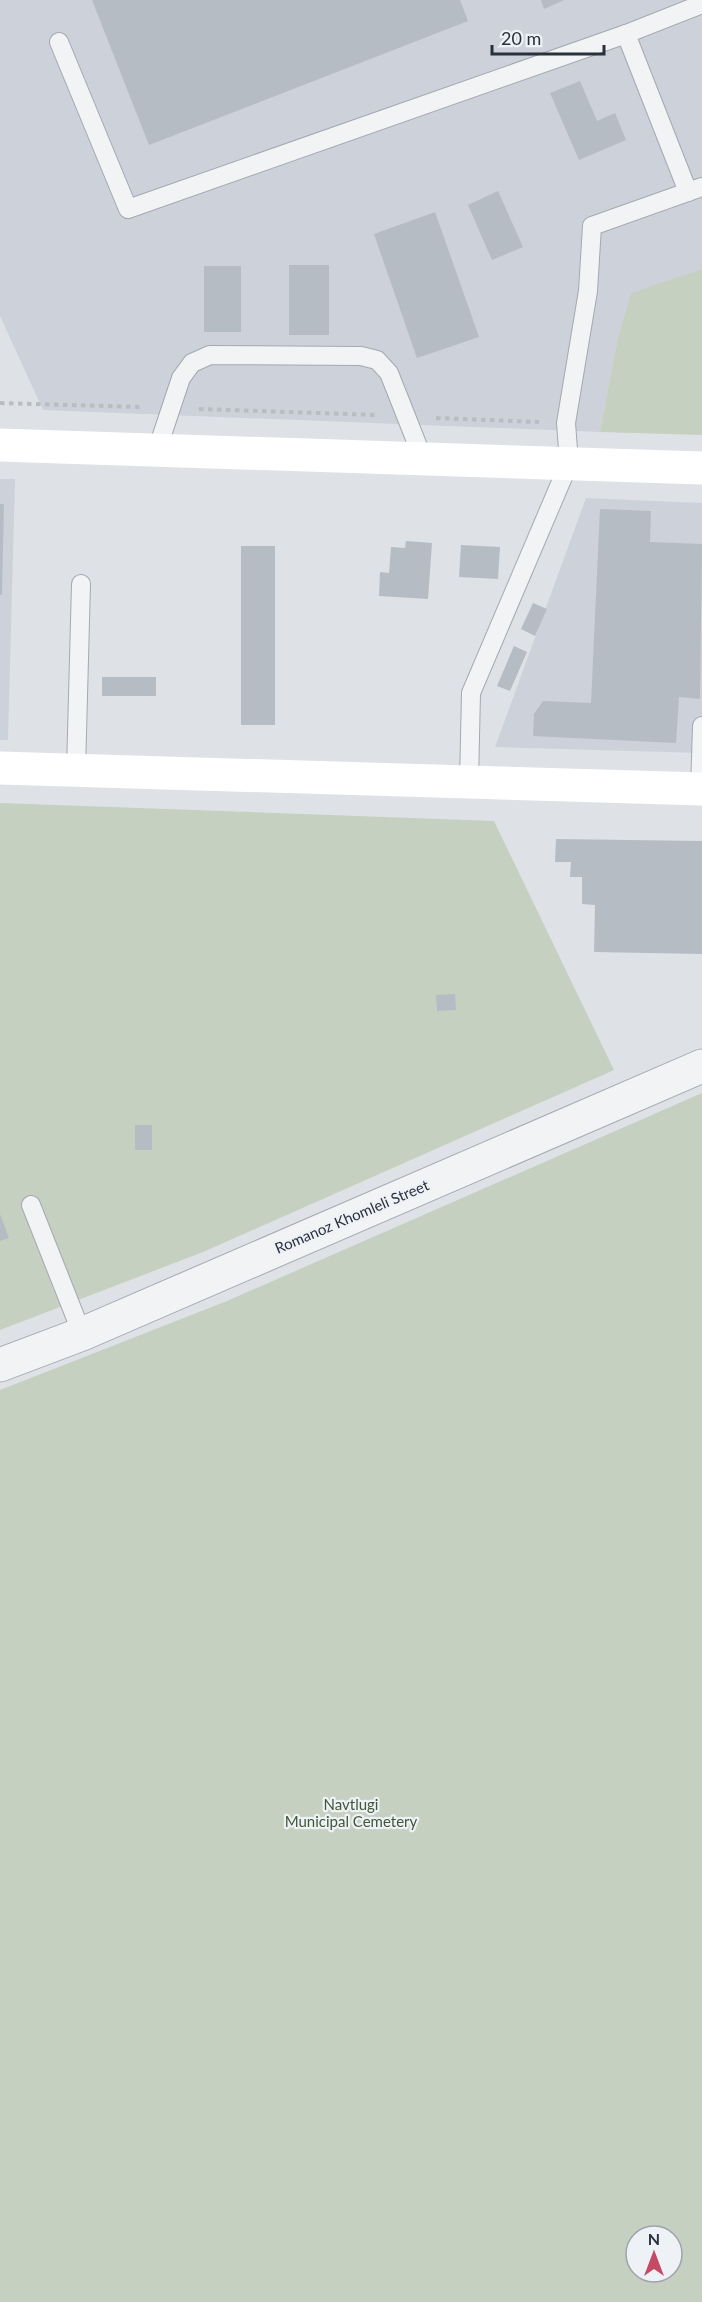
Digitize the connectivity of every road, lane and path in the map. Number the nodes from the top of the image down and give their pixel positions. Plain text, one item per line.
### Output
1 (702, 4) edge
2 (626, 34) junction
3 (60, 42) dead end
4 (695, 190) edge
5 (0, 403) edge
6 (171, 408) junction
7 (406, 417) junction
8 (566, 423) junction
9 (0, 445) edge
10 (157, 450) junction
11 (423, 459) junction
12 (569, 463) junction
13 (702, 468) edge
14 (81, 584) dead end
15 (702, 726) edge
16 (0, 768) edge
17 (76, 771) junction
18 (469, 782) junction
19 (701, 789) edge
20 (702, 1066) edge
21 (31, 1204) dead end
22 (82, 1334) junction
23 (0, 1365) edge

1 - 2 lane
2 - 3 lane
2 - 4 lane
4 - 8 lane
5 - 6 path
6 - 7 path
6 - 7 lane
6 - 10 lane
7 - 8 path
7 - 11 lane
8 - 12 lane
9 - 10 main road
10 - 11 main road
11 - 12 main road
12 - 13 main road
12 - 18 lane
14 - 17 lane
15 - 19 lane
16 - 17 main road
17 - 18 main road
18 - 19 main road
20 - 22 street, Romanoz Khomleli Street
21 - 22 lane
22 - 23 street, Romanoz Khomleli Street

